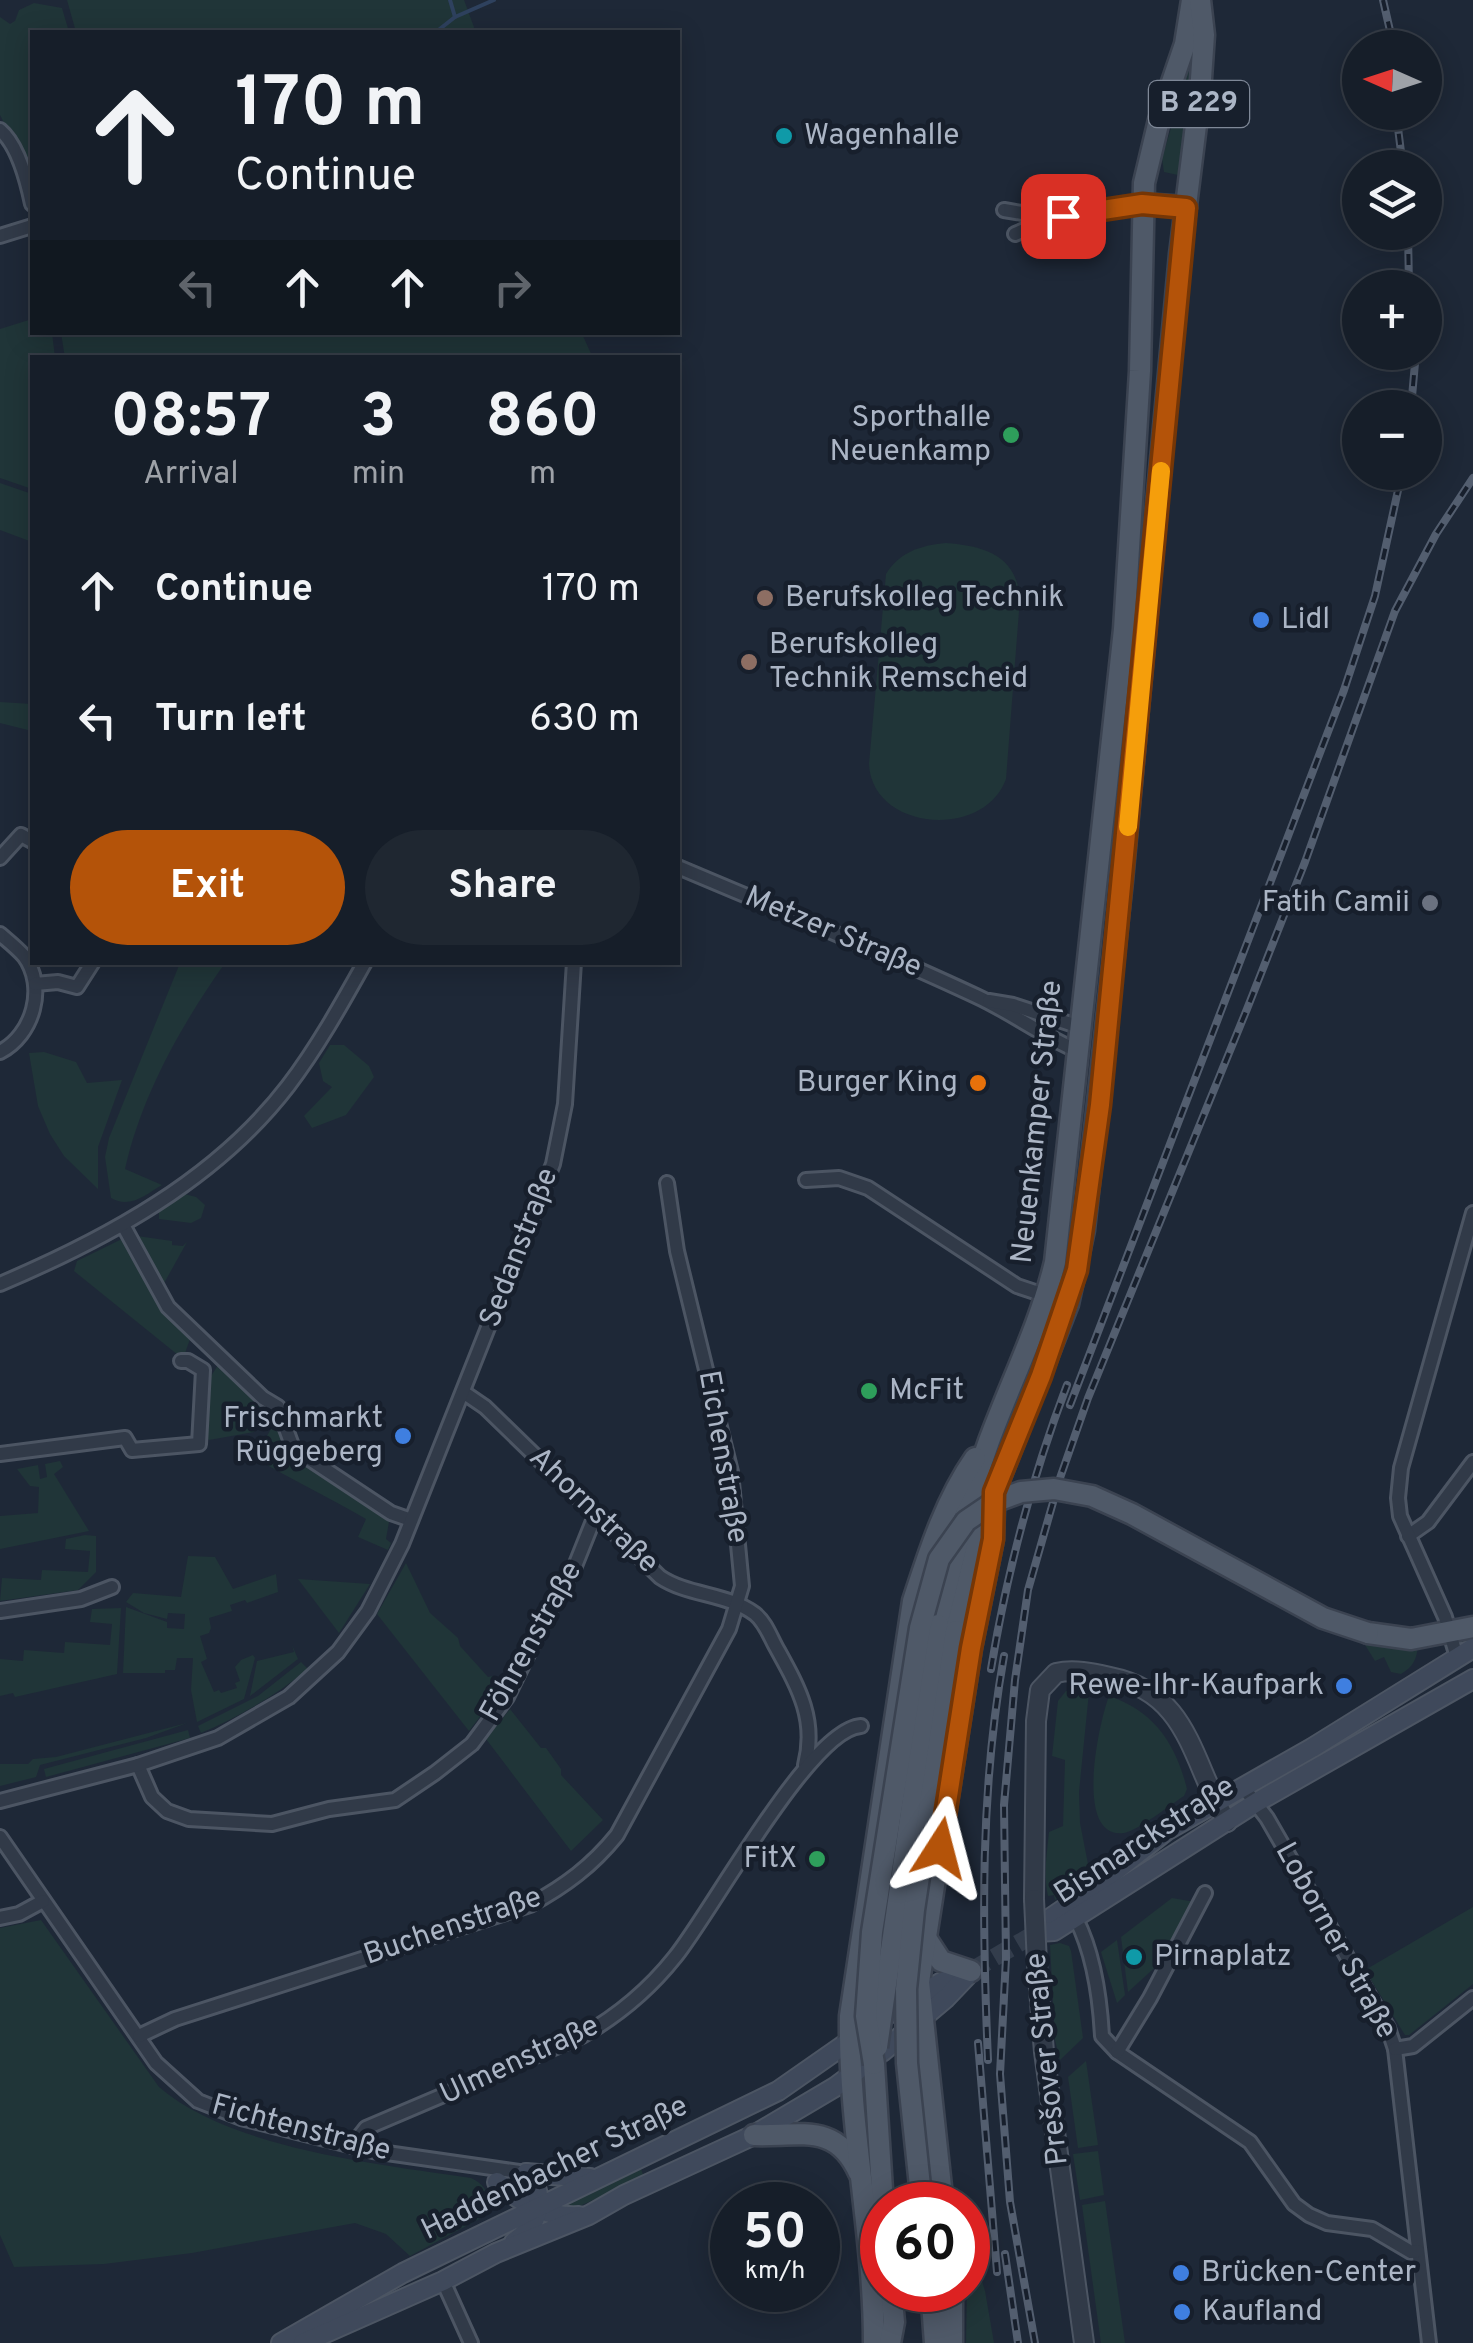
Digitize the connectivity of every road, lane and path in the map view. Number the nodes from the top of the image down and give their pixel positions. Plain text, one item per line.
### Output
1 (1192, 0) edge
2 (1200, 0) edge
3 (0, 130) edge
4 (30, 194) edge
5 (1142, 204) junction
6 (1186, 208) junction
7 (1004, 210) dead end
8 (1035, 220) junction
9 (30, 227) edge
10 (1015, 234) dead end
11 (0, 236) edge
12 (30, 839) edge
13 (0, 858) edge
14 (680, 868) edge
15 (0, 934) edge
16 (90, 965) edge
17 (363, 965) edge
18 (574, 965) edge
19 (35, 984) junction
20 (987, 1001) junction
21 (1080, 1027) junction
22 (1105, 1047) junction
23 (1078, 1051) junction
24 (0, 1052) edge
25 (806, 1180) dead end
26 (667, 1183) dead end
27 (1473, 1212) edge
28 (123, 1225) junction
29 (0, 1284) edge
30 (1047, 1296) junction
31 (181, 1361) dead end
32 (464, 1392) junction
33 (990, 1436) junction
34 (0, 1454) edge
35 (1473, 1462) edge
36 (994, 1492) junction
37 (595, 1516) junction
38 (411, 1520) junction
39 (1408, 1536) junction
40 (112, 1587) dead end
41 (737, 1604) junction
42 (0, 1612) edge
43 (1473, 1627) edge
44 (947, 1628) junction
45 (1451, 1632) junction
46 (1465, 1653) edge
47 (1473, 1678) edge
48 (1417, 1709) junction
49 (861, 1726) dead end
50 (138, 1765) junction
51 (804, 1768) junction
52 (1244, 1787) junction
53 (0, 1801) edge
54 (1215, 1802) junction
55 (1256, 1802) junction
56 (1227, 1822) junction
57 (0, 1838) edge
58 (1206, 1893) dead end
59 (42, 1901) junction
60 (0, 1918) edge
61 (1076, 1919) junction
62 (926, 1938) junction
63 (971, 1972) joint
64 (1473, 1998) edge
65 (921, 2005) junction
66 (139, 2036) junction
67 (850, 2040) junction
68 (1395, 2049) junction
69 (1117, 2052) junction
70 (874, 2064) junction
71 (850, 2076) junction
72 (754, 2135) junction
73 (352, 2146) junction
74 (478, 2168) junction
75 (526, 2172) junction
76 (860, 2174) junction
77 (600, 2177) junction
78 (498, 2182) junction
79 (882, 2182) edge
80 (920, 2182) edge
81 (940, 2182) edge
82 (537, 2208) junction
83 (590, 2215) junction
84 (496, 2226) junction
85 (501, 2251) junction
86 (1418, 2252) junction
87 (433, 2258) junction
88 (403, 2272) junction
89 (443, 2281) junction
90 (887, 2312) edge
91 (952, 2312) edge
92 (371, 2314) junction
93 (882, 2338) edge
94 (281, 2343) edge
95 (303, 2343) edge
96 (471, 2343) edge
97 (952, 2343) edge
98 (1084, 2343) edge
99 (1429, 2343) edge

1 - 5 main road, Neuenkamper Straße / B 229
2 - 6 main road, Neuenkamper Straße / B 229
3 - 4 street
5 - 6 main road
5 - 8 street
5 - 21 main road, Neuenkamper Straße / B 229
6 - 22 main road, Neuenkamper Straße / B 229
7 - 8 street
8 - 10 street
9 - 11 street
12 - 13 street
14 - 20 street, Metzer Straße
15 - 19 street
16 - 19 street
17 - 28 street
18 - 32 street, Sedanstraße
19 - 24 street
20 - 21 street, Metzer Straße
20 - 23 street, Metzer Straße
21 - 22 main road
21 - 23 main road, Neuenkamper Straße / B 229
22 - 23 main road
22 - 36 main road, Neuenkamper Straße / B 229
23 - 30 main road, Neuenkamper Straße / B 229
25 - 30 street
26 - 41 street, Eichenstraße
27 - 39 street
28 - 29 street
28 - 38 street
30 - 33 main road, Neuenkamper Straße / B 229
31 - 34 street
32 - 37 street, Ahornstraße
32 - 38 street, Sedanstraße
33 - 44 main road, Neuenkamper Straße / B 229
33 - 67 main road, B 229
35 - 39 street
36 - 44 main road, Neuenkamper Straße / B 229
36 - 62 main road, B 229
37 - 41 street, Ahornstraße
37 - 50 street, Föhrenstraße
38 - 50 street, Sedanstraße
39 - 45 street
40 - 42 street
41 - 51 street
41 - 66 street, Buchenstraße
43 - 45 main road
44 - 70 main road, Neuenkamper Straße / B 229, bridge
44 - 80 main road, Neuenkamper Straße / B 229, bridge
45 - 46 street
45 - 70 main road, bridge
46 - 48 main road
46 - 52 main road, Bismarckstraße
47 - 48 main road, Bismarckstraße
48 - 55 main road, Bismarckstraße
49 - 51 street, Ulmenstraße
50 - 53 street, Sedanstraße
51 - 73 street, Ulmenstraße
52 - 54 main road, Bismarckstraße
52 - 55 street, Loborner Straße
54 - 56 street, Prešover Straße
54 - 61 main road, Bismarckstraße
54 - 98 street, Prešover Straße, bridge
55 - 56 main road, Bismarckstraße
55 - 68 street, Loborner Straße
56 - 61 main road, Bismarckstraße
57 - 59 street, Fichtenstraße
58 - 69 street
59 - 60 street
59 - 66 street, Fichtenstraße
61 - 69 street
62 - 63 main road
62 - 65 main road, B 229
63 - 65 main road
64 - 68 street
65 - 67 main road
65 - 71 main road
65 - 81 main road, B 229
66 - 73 street, Fichtenstraße
67 - 71 main road, B 229
67 - 77 main road, Haddenbacher Straße
68 - 86 street, Loborner Straße
69 - 86 street
70 - 79 main road, Neuenkamper Straße / B 229
71 - 72 main road, Haddenbacher Straße
71 - 76 main road, B 229
72 - 76 main road
72 - 83 main road, Haddenbacher Straße
73 - 74 street, Fichtenstraße
74 - 75 street, Fichtenstraße
74 - 78 street, Fichtenstraße
75 - 77 main road
75 - 82 main road
76 - 93 main road, B 229
77 - 82 main road, Haddenbacher Straße
78 - 82 main road
78 - 84 main road
82 - 83 main road
82 - 84 main road, Haddenbacher Straße
82 - 85 main road
83 - 85 main road, Haddenbacher Straße
84 - 87 main road, Haddenbacher Straße
85 - 89 main road, Haddenbacher Straße
86 - 99 street, Loborner Straße
87 - 88 main road, Haddenbacher Straße
87 - 89 main road
88 - 92 main road
88 - 94 main road, Haddenbacher Straße
89 - 92 main road, Haddenbacher Straße
89 - 96 street
90 - 93 main road, B 229
91 - 97 main road
92 - 95 main road, Haddenbacher Straße

